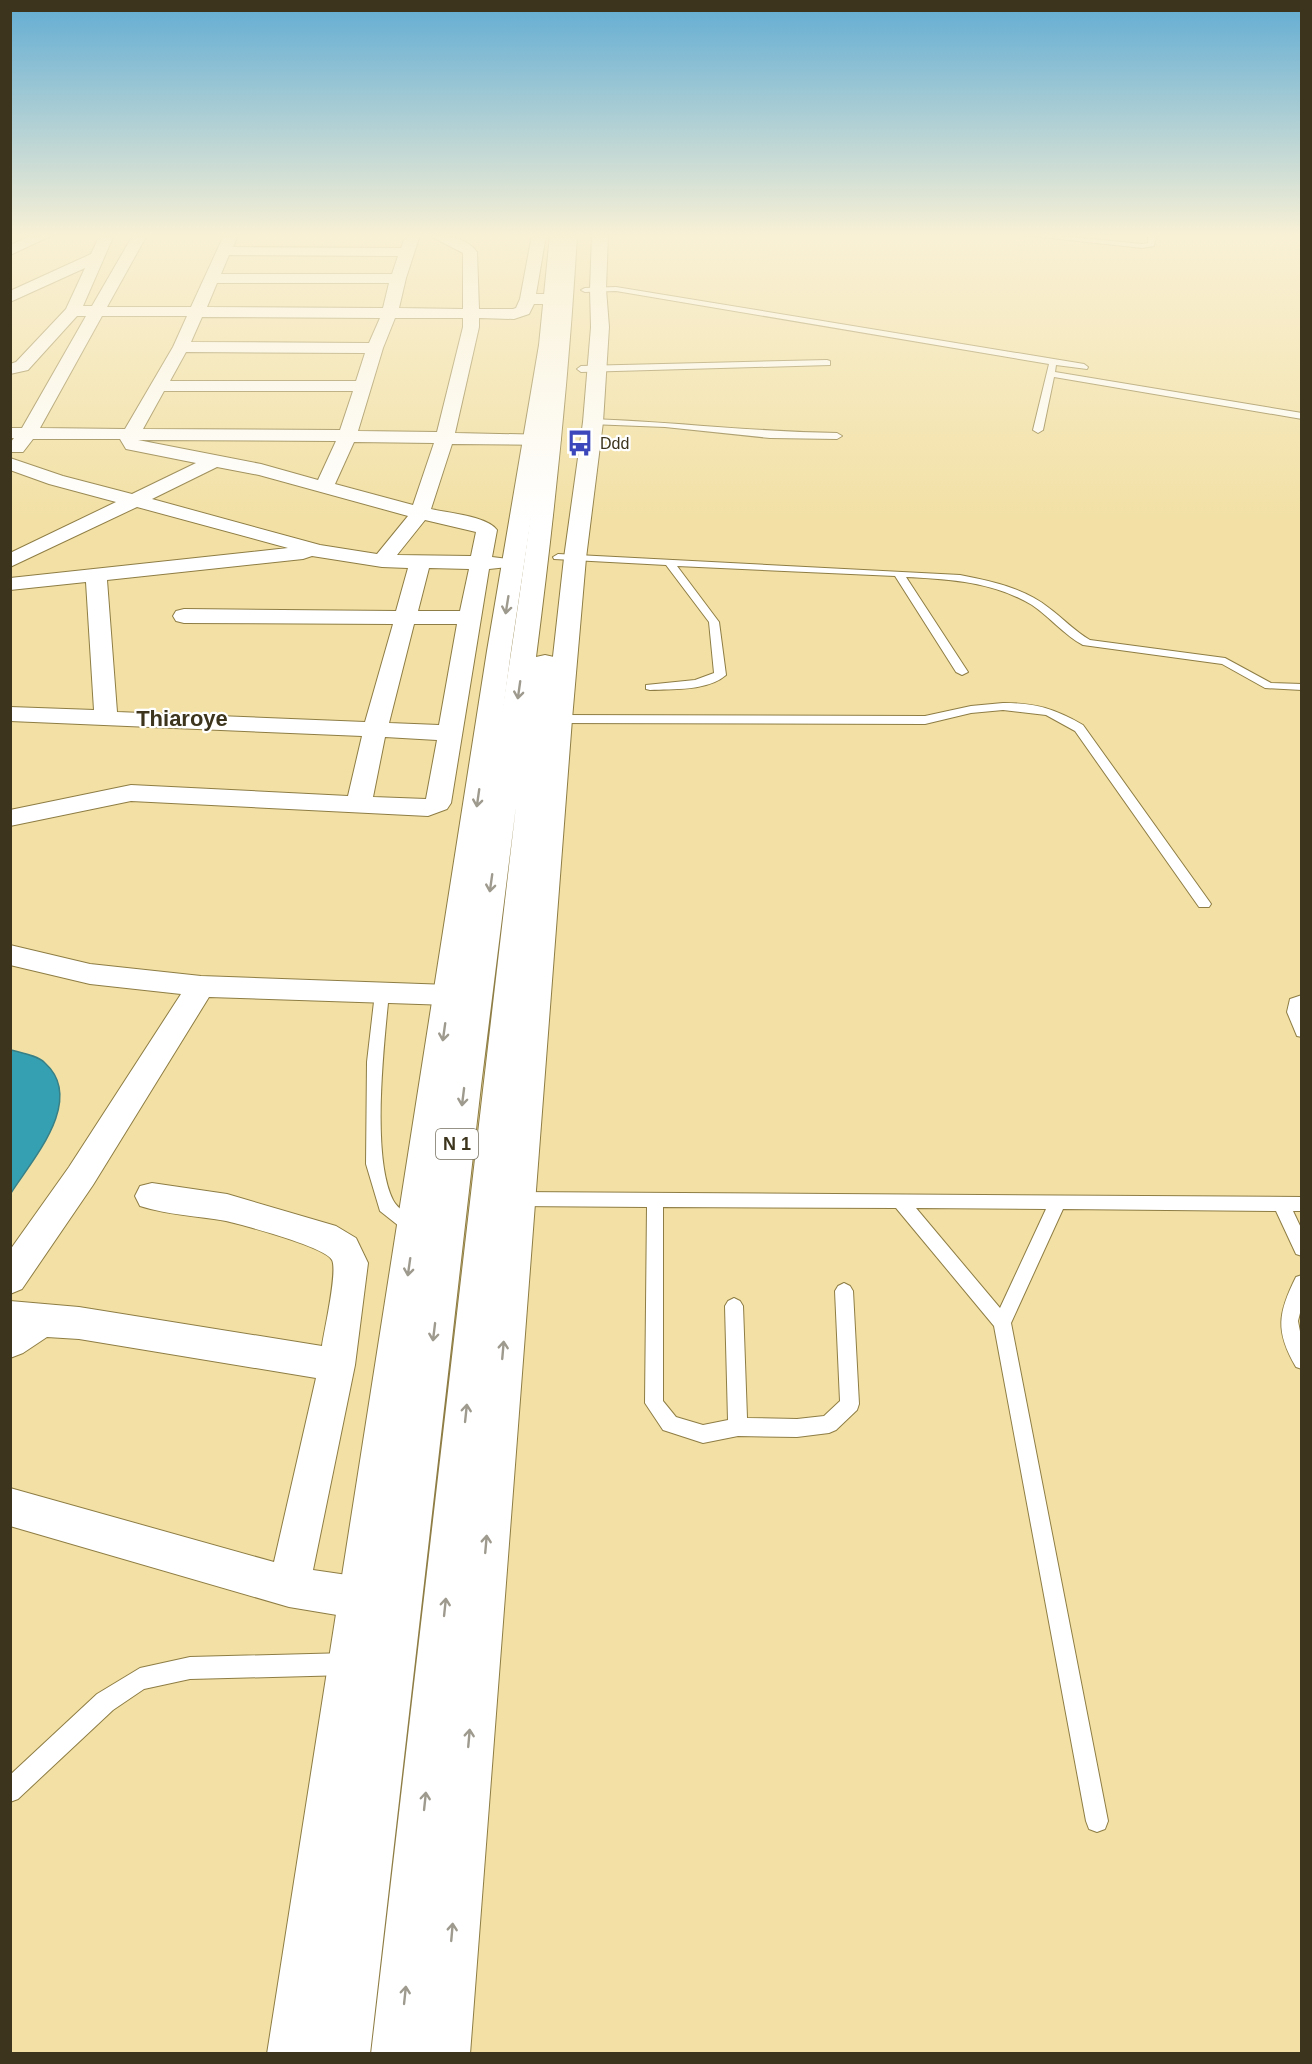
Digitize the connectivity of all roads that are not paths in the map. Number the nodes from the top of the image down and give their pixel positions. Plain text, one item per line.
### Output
1 (54, 331) edge
2 (84, 331) edge
3 (187, 331) edge
4 (382, 331) edge
5 (470, 331) edge
6 (557, 331) edge
7 (571, 331) edge
8 (579, 331) edge
9 (875, 331) edge
10 (181, 347) junction
11 (375, 348) junction
12 (572, 357) junction
13 (1053, 362) junction
14 (828, 363) dead end
15 (1084, 368) dead end
16 (10, 369) edge
17 (1050, 374) junction
18 (159, 386) junction
19 (362, 386) junction
20 (1302, 416) edge
21 (593, 422) junction
22 (1038, 430) dead end
23 (19, 434) edge
24 (130, 435) junction
25 (347, 436) junction
26 (837, 436) dead end
27 (445, 438) junction
28 (543, 440) junction
29 (10, 456) edge
30 (215, 461) junction
31 (10, 463) edge
32 (325, 486) junction
33 (136, 500) junction
34 (420, 513) junction
35 (318, 551) junction
36 (10, 561) edge
37 (382, 561) junction
38 (533, 561) junction
39 (420, 563) junction
40 (670, 563) junction
41 (96, 574) junction
42 (899, 575) junction
43 (10, 584) edge
44 (184, 616) dead end
45 (405, 617) junction
46 (469, 618) junction
47 (962, 672) dead end
48 (650, 687) dead end
49 (1302, 687) edge
50 (10, 714) edge
51 (106, 718) junction
52 (549, 718) junction
53 (375, 730) junction
54 (450, 733) junction
55 (359, 804) junction
56 (10, 818) edge
57 (1203, 904) dead end
58 (470, 943) junction
59 (10, 955) edge
60 (201, 986) junction
61 (382, 993) junction
62 (449, 995) junction
63 (1302, 1000) edge
64 (1302, 1032) edge
65 (152, 1196) dead end
66 (502, 1199) junction
67 (655, 1200) junction
68 (900, 1201) junction
69 (1057, 1203) junction
70 (1281, 1204) junction
71 (1302, 1204) edge
72 (415, 1229) junction
73 (1302, 1249) edge
74 (10, 1280) edge
75 (1302, 1282) edge
76 (844, 1291) dead end
77 (734, 1305) dead end
78 (26, 1318) edge
79 (1002, 1323) junction
80 (10, 1342) edge
81 (1302, 1361) edge
82 (337, 1365) junction
83 (738, 1427) junction
84 (10, 1508) edge
85 (289, 1587) junction
86 (361, 1598) junction
87 (351, 1664) junction
88 (10, 1791) edge
89 (1097, 1821) dead end
90 (295, 2054) edge
91 (342, 2054) edge
92 (399, 2054) edge
93 (442, 2054) edge

1 - 16 street
2 - 23 street
3 - 10 street
4 - 11 street
5 - 27 street
6 - 12 main road
7 - 12 main road, N 1
8 - 12 main road, N 1
9 - 13 lane
10 - 11 street
10 - 18 street
11 - 19 street
12 - 14 lane
12 - 21 main road
12 - 28 main road, N 1
12 - 38 main road, N 1
13 - 15 lane
13 - 17 lane
17 - 20 lane
17 - 22 lane
18 - 19 street
18 - 24 street
19 - 25 street
21 - 26 lane
21 - 38 main road
23 - 24 street
23 - 29 street
24 - 25 street
24 - 30 street
25 - 27 street
25 - 32 street
27 - 28 street
27 - 34 street
28 - 38 main road, N 1
30 - 32 street
30 - 33 street
31 - 33 street
32 - 34 street
33 - 35 street
33 - 36 street
34 - 37 street
34 - 38 street
35 - 37 street
35 - 41 street
37 - 39 street
38 - 39 street
38 - 40 lane
38 - 46 street
38 - 52 main road, N 1
38 -> 58 main road, N 1
39 - 45 street
40 - 42 lane
40 - 48 lane
41 - 43 street
41 - 51 street
42 - 47 lane
42 - 49 lane
44 - 45 street
45 - 46 street
45 - 53 street
46 - 54 street
50 - 51 street
51 - 53 street
52 - 57 lane
52 - 66 main road, N 1
53 - 54 street
53 - 55 street
54 - 55 street
55 - 56 street
58 - 62 main road
58 -> 91 main road, N 1
59 - 60 street
60 - 61 street
60 - 74 street
61 - 62 street
61 - 72 lane
62 -> 72 main road
63 - 64 lane
65 - 82 street
66 - 67 lane
92 -> 66 main road, N 1
93 -> 66 main road
67 - 68 lane
67 - 83 lane
68 - 69 lane
68 - 79 lane
69 - 70 lane
69 - 79 lane
70 - 71 lane
70 - 73 lane
72 -> 86 main road
75 - 81 lane
76 - 83 lane
77 - 83 lane
78 - 80 street
78 - 82 street
79 - 89 lane
82 - 85 street
84 - 85 street
85 - 86 street
86 - 87 main road
87 - 88 lane
87 - 90 main road

